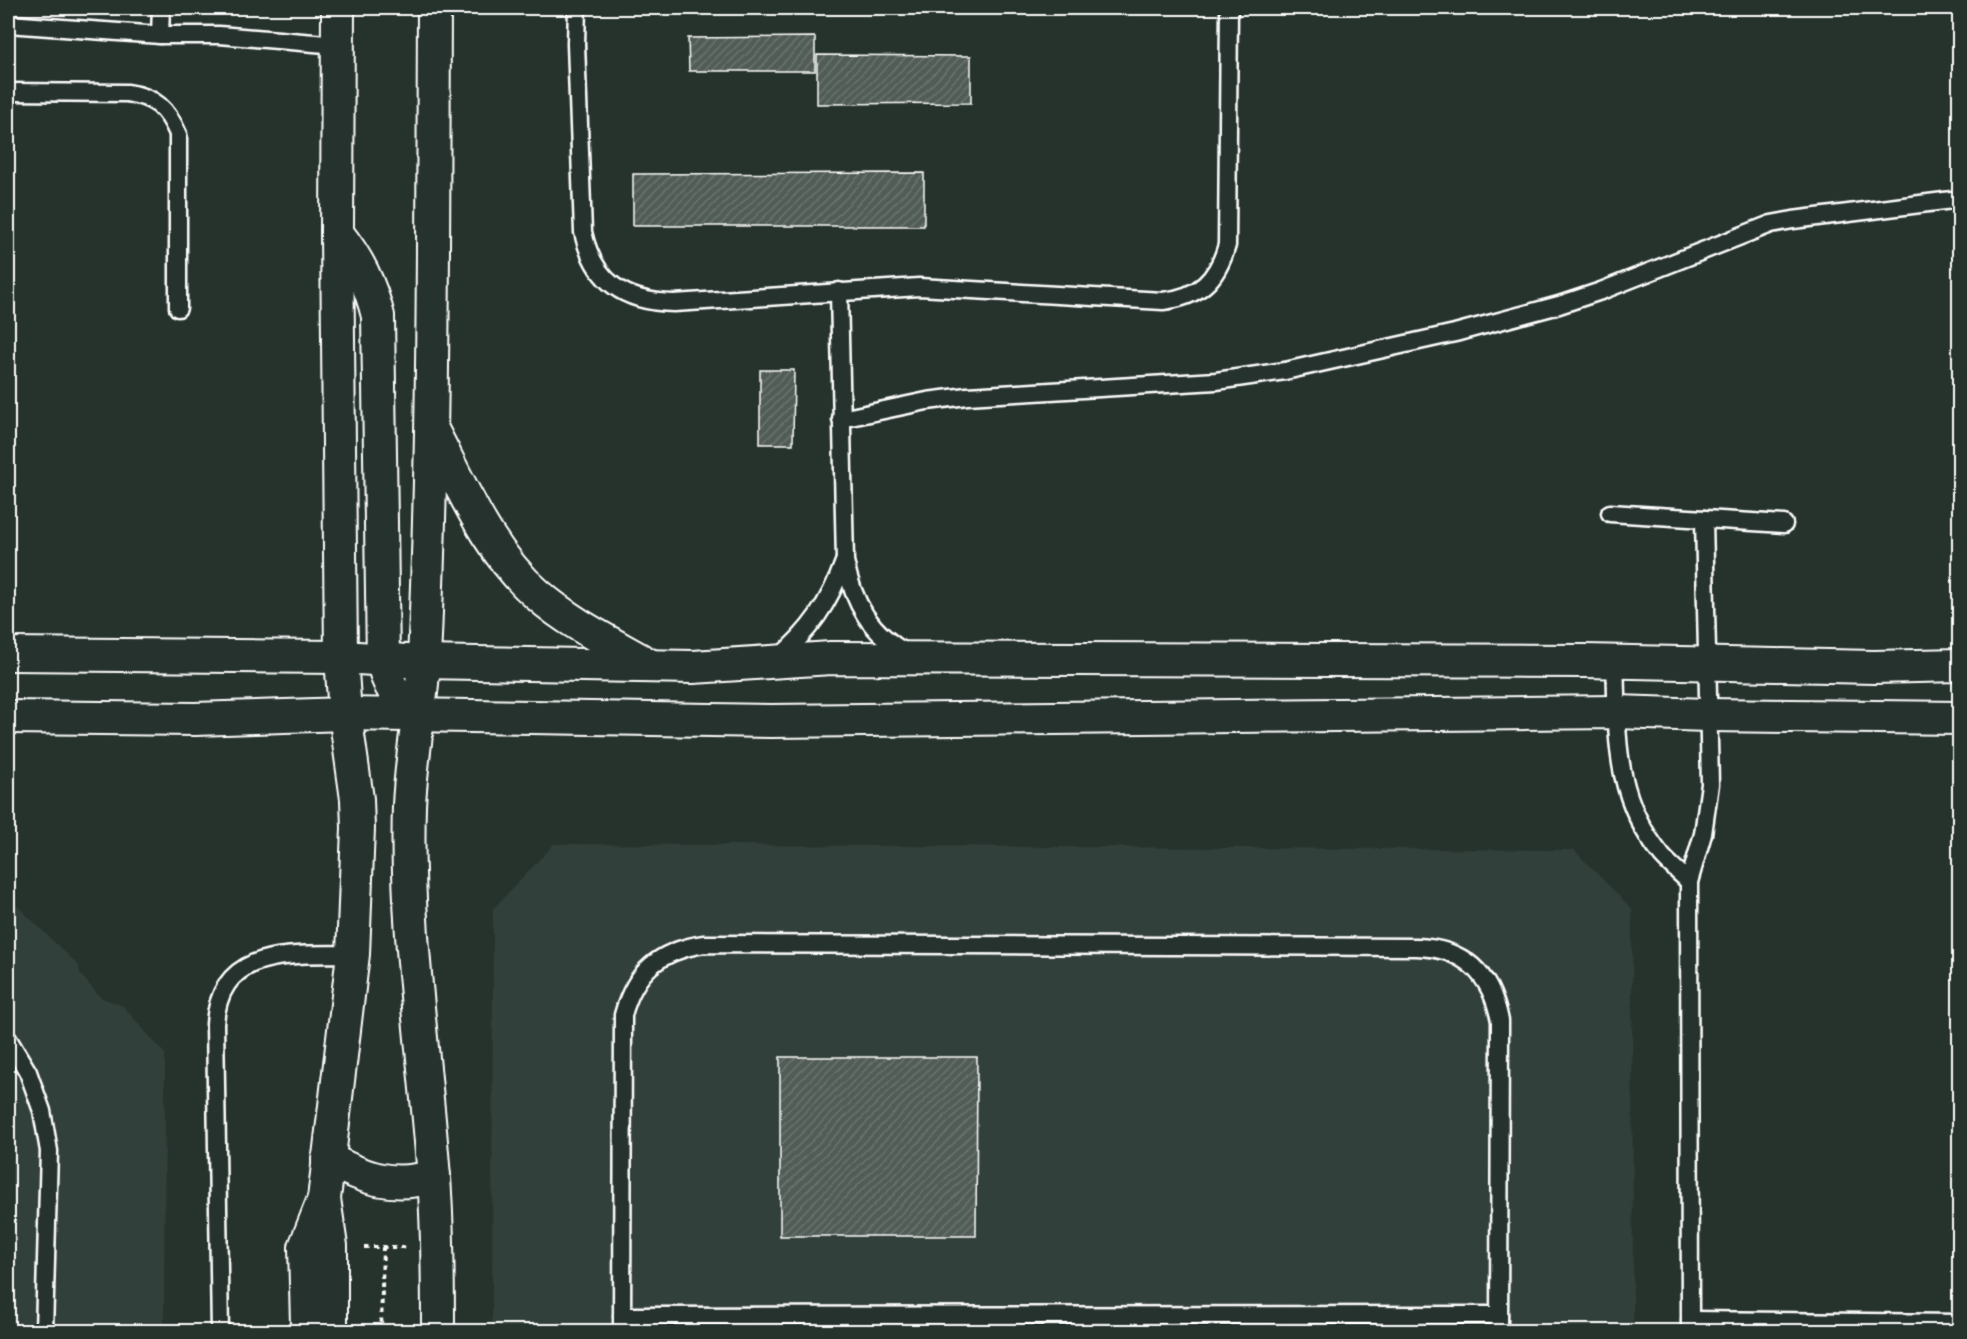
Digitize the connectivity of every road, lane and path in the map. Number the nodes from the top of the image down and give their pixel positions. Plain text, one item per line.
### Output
1 (161, 8) edge
2 (338, 8) edge
3 (434, 8) edge
4 (577, 8) edge
5 (1229, 8) edge
6 (8, 24) edge
7 (160, 35) junction
8 (338, 45) junction
9 (8, 92) edge
10 (1959, 200) edge
11 (337, 233) junction
12 (839, 291) junction
13 (178, 308) dead end
14 (841, 419) junction
15 (430, 428) junction
16 (1610, 513) dead end
17 (1704, 519) junction
18 (1784, 524) dead end
19 (845, 561) junction
20 (8, 654) edge
21 (341, 657) junction
22 (918, 658) junction
23 (383, 660) junction
24 (776, 660) junction
25 (1615, 661) junction
26 (423, 662) junction
27 (1707, 663) junction
28 (1959, 665) edge
29 (651, 667) junction
30 (1617, 712) junction
31 (345, 714) junction
32 (1708, 715) junction
33 (420, 716) junction
34 (8, 717) edge
35 (1959, 718) edge
36 (1689, 882) junction
37 (353, 954) junction
38 (8, 1039) edge
39 (328, 1159) junction
40 (434, 1176) junction
41 (324, 1199) junction
42 (331, 1246) junction
43 (383, 1247) junction
44 (439, 1247) junction
45 (1499, 1323) edge
46 (1959, 1323) edge
47 (622, 1324) edge
48 (1690, 1326) edge
49 (44, 1332) edge
50 (220, 1332) edge
51 (310, 1332) edge
52 (328, 1332) edge
53 (381, 1332) edge
54 (438, 1332) edge

1 - 7 lane
2 - 8 street
3 - 15 street
4 - 12 lane
5 - 12 lane
6 - 7 lane
7 - 8 lane
8 - 11 street
9 - 13 lane
10 - 14 lane
11 - 21 street
11 - 23 street
12 - 14 lane
14 - 19 lane
15 - 26 street
15 - 29 street
16 - 17 lane
17 - 18 lane
17 - 27 lane
19 - 22 lane
19 - 24 lane
20 - 21 street
21 - 23 street
21 - 31 street
22 - 24 street
22 - 25 street
23 - 26 street
23 - 33 street
24 - 29 street
25 - 27 street
25 - 30 lane
26 - 29 street
26 - 33 street
27 - 28 street
27 - 32 lane
30 - 32 street
30 - 33 street
30 - 36 lane
31 - 33 street
31 - 34 street
31 - 37 street
32 - 35 street
32 - 36 lane
33 - 40 street
36 - 48 lane
37 - 39 street
37 - 50 lane
38 - 49 lane
39 - 40 street
39 - 41 street
40 - 44 street
41 - 42 street
41 - 51 street
42 - 43 path
42 - 52 street
43 - 44 path
43 - 53 path
44 - 54 street
45 - 47 lane
45 - 47 lane
46 - 48 lane

